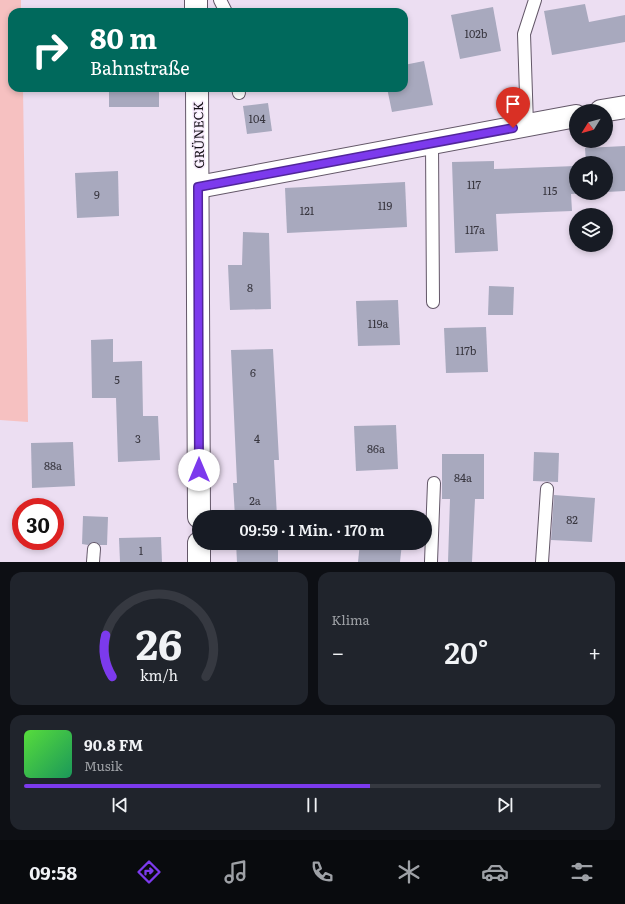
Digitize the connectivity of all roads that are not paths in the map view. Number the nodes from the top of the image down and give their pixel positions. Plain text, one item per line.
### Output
1 (535, 0) edge
2 (197, 92) edge
3 (625, 106) edge
4 (613, 108) edge
5 (569, 117) edge
6 (527, 125) junction
7 (432, 143) junction
8 (198, 187) junction
9 (433, 302) dead end
10 (434, 484) dead end
11 (547, 489) dead end
12 (199, 510) edge
13 (94, 549) dead end
14 (199, 550) edge
15 (93, 562) edge
16 (199, 562) edge
17 (431, 562) edge
18 (542, 562) edge

1 - 6 lane
2 - 8 street, GRÜNECK
3 - 4 street
5 - 6 street
6 - 7 street
7 - 8 street
7 - 9 lane
8 - 12 street, GRÜNECK
10 - 17 lane
11 - 18 lane
13 - 15 lane
14 - 16 street

